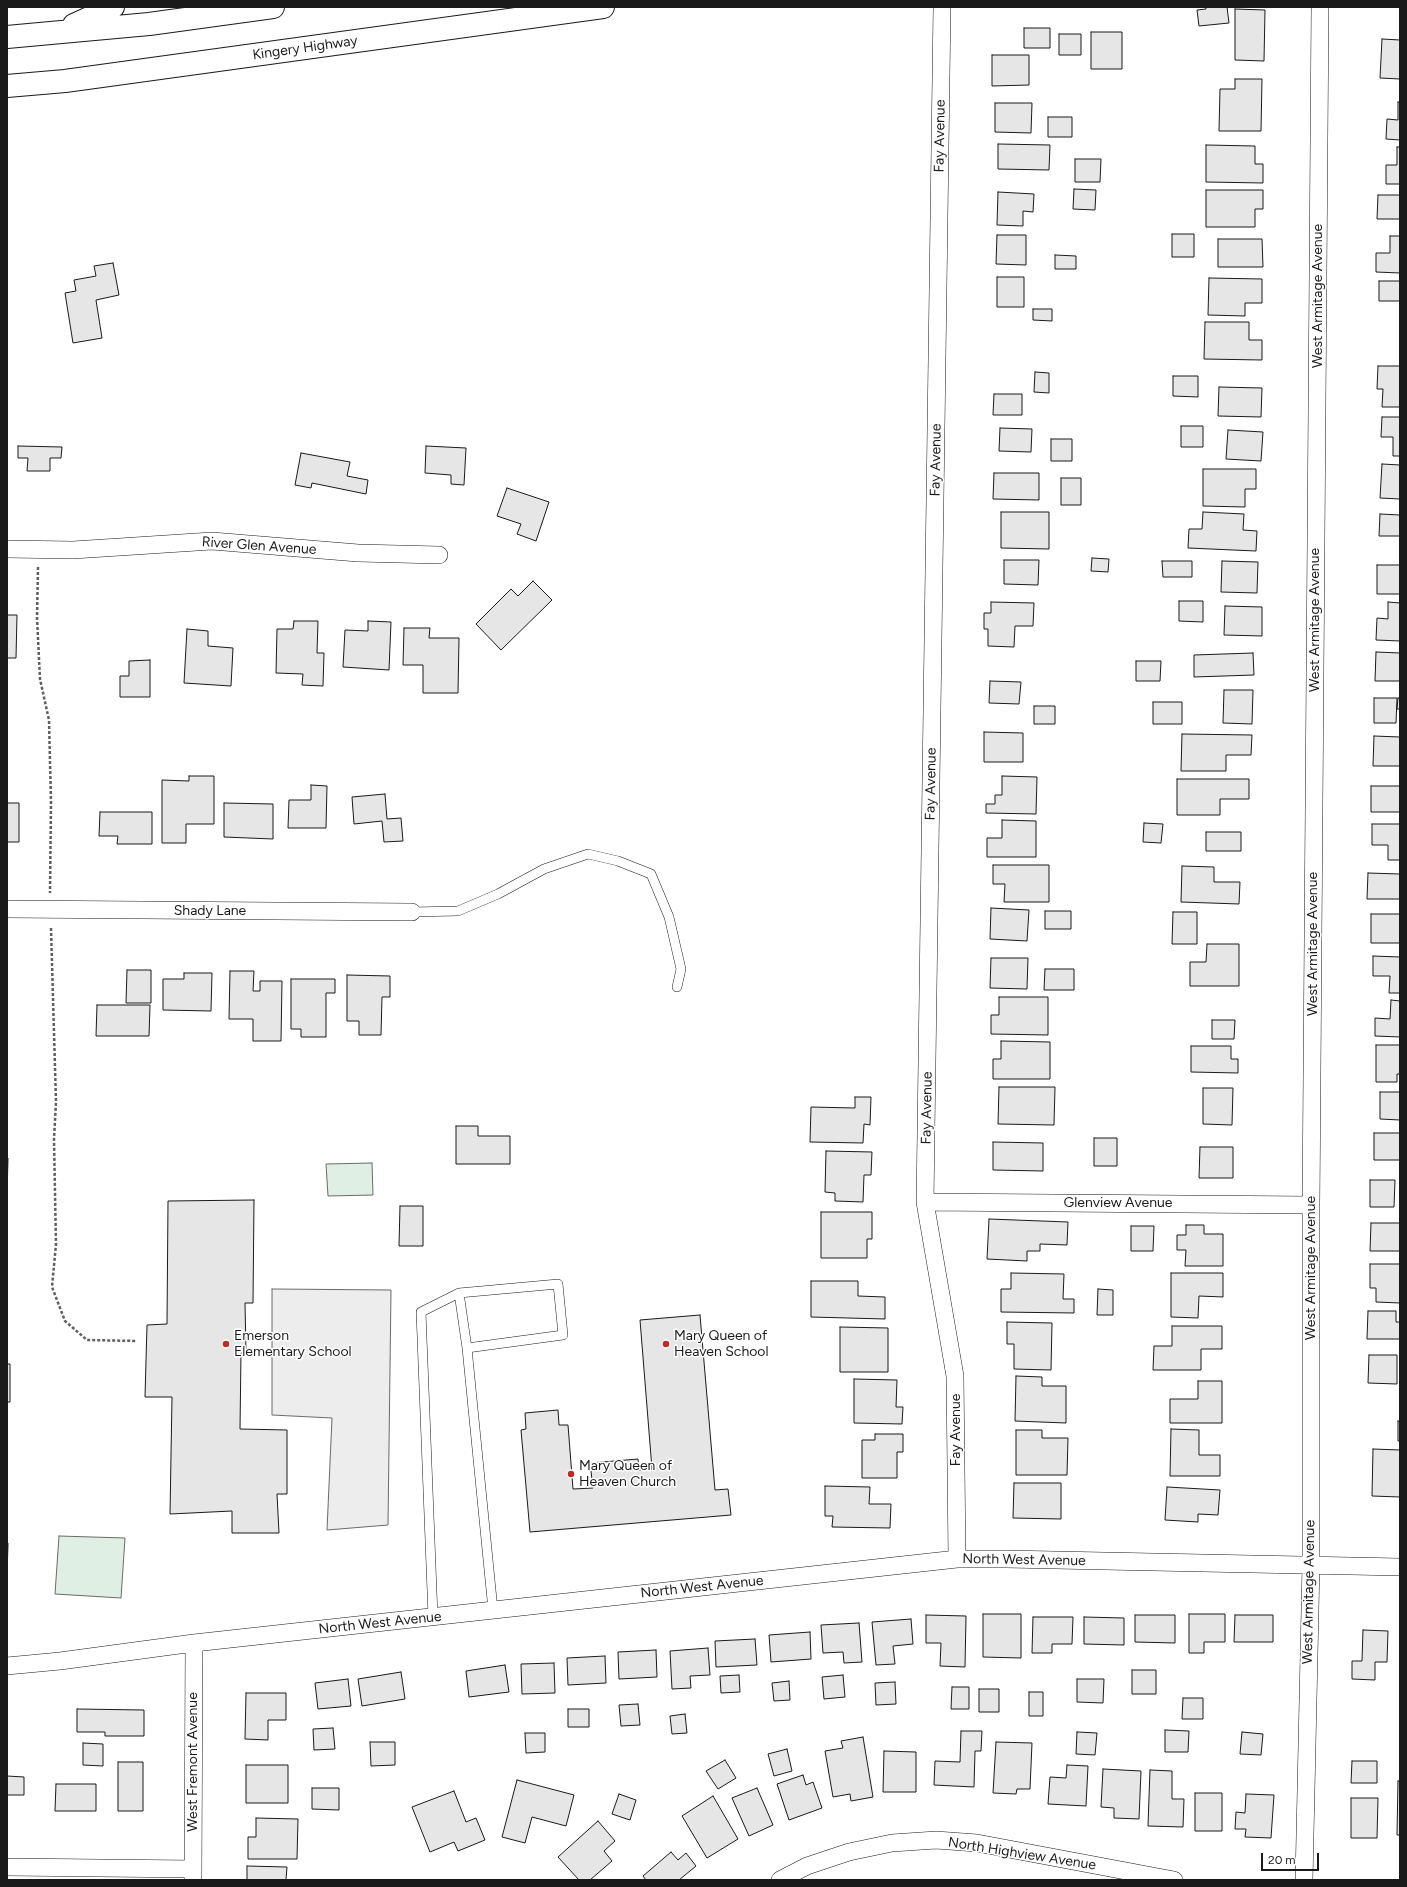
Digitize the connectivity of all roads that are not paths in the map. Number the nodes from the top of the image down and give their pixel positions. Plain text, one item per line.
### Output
1 (113, 7) edge
2 (218, 7) edge
3 (603, 7) edge
4 (942, 7) edge
5 (1320, 7) edge
6 (269, 8) edge
7 (60, 32) junction
8 (7, 37) edge
9 (7, 86) edge
10 (7, 549) edge
11 (439, 555) dead end
12 (7, 909) edge
13 (412, 912) joint
14 (677, 987) dead end
15 (925, 1202) junction
16 (1311, 1205) junction
17 (460, 1293) junction
18 (466, 1348) junction
19 (957, 1559) junction
20 (1311, 1565) junction
21 (1400, 1567) edge
22 (492, 1610) junction
23 (433, 1617) junction
24 (194, 1643) junction
25 (7, 1666) edge
26 (7, 1867) edge
27 (193, 1874) edge
28 (780, 1880) edge
29 (1174, 1880) edge
30 (1304, 1880) edge

1 - 7 highway
2 - 6 highway
3 - 9 highway, Kingery Highway
4 - 15 street, Fay Avenue
5 - 16 street, West Armitage Avenue
6 - 7 highway
7 - 8 highway
10 - 11 street, River Glen Avenue
12 - 13 street, Shady Lane
13 - 14 lane
15 - 16 street, Glenview Avenue
15 - 19 street, Fay Avenue
16 - 20 street, West Armitage Avenue
17 - 18 lane
17 - 18 lane
17 - 23 lane
18 - 22 lane
19 - 20 street, North West Avenue
19 - 22 street, North West Avenue
20 - 21 street, North West Avenue
20 - 30 street, West Armitage Avenue
22 - 23 street, North West Avenue
23 - 24 street, North West Avenue
24 - 25 street, North West Avenue
24 - 27 street, West Fremont Avenue
26 - 27 street
28 - 29 street, North Highview Avenue

